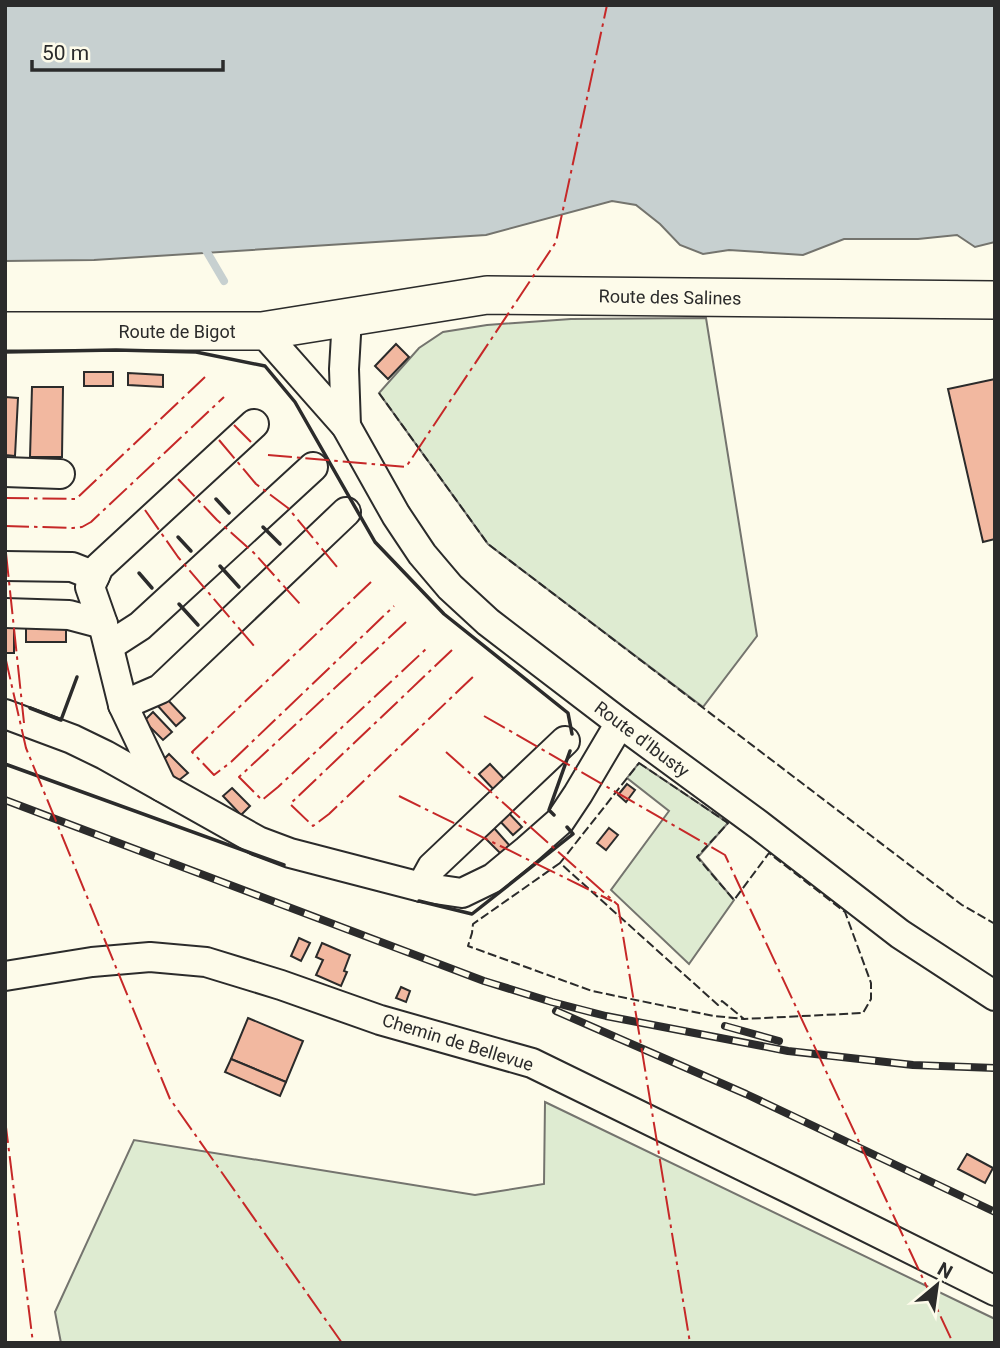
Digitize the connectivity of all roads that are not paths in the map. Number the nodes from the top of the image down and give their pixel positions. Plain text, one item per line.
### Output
1 (995, 300) edge
2 (347, 318) junction
3 (5, 331) edge
4 (262, 331) junction
5 (254, 424) dead end
6 (346, 426) junction
7 (313, 467) dead end
8 (5, 472) edge
9 (60, 474) dead end
10 (345, 512) dead end
11 (5, 566) edge
12 (94, 576) junction
13 (5, 613) edge
14 (106, 635) junction
15 (123, 705) junction
16 (5, 714) edge
17 (620, 723) junction
18 (565, 741) dead end
19 (162, 787) junction
20 (421, 887) junction
21 (5, 976) edge
22 (991, 990) edge
23 (995, 1291) edge

1 - 2 main road, Route des Salines
2 - 4 main road, Route de Bigot
2 - 6 street
3 - 4 main road, Route de Bigot
4 - 6 street, Route d'Ibusty
5 - 12 street
6 - 17 street, Route d'Ibusty
7 - 14 street
8 - 9 street
10 - 15 street
11 - 12 street
12 - 14 street
13 - 14 street
14 - 15 street
15 - 19 street
16 - 19 street
17 - 20 street
17 - 22 street, Route d'Ibusty
18 - 20 street
19 - 20 street
21 - 23 street, Chemin de Bellevue

